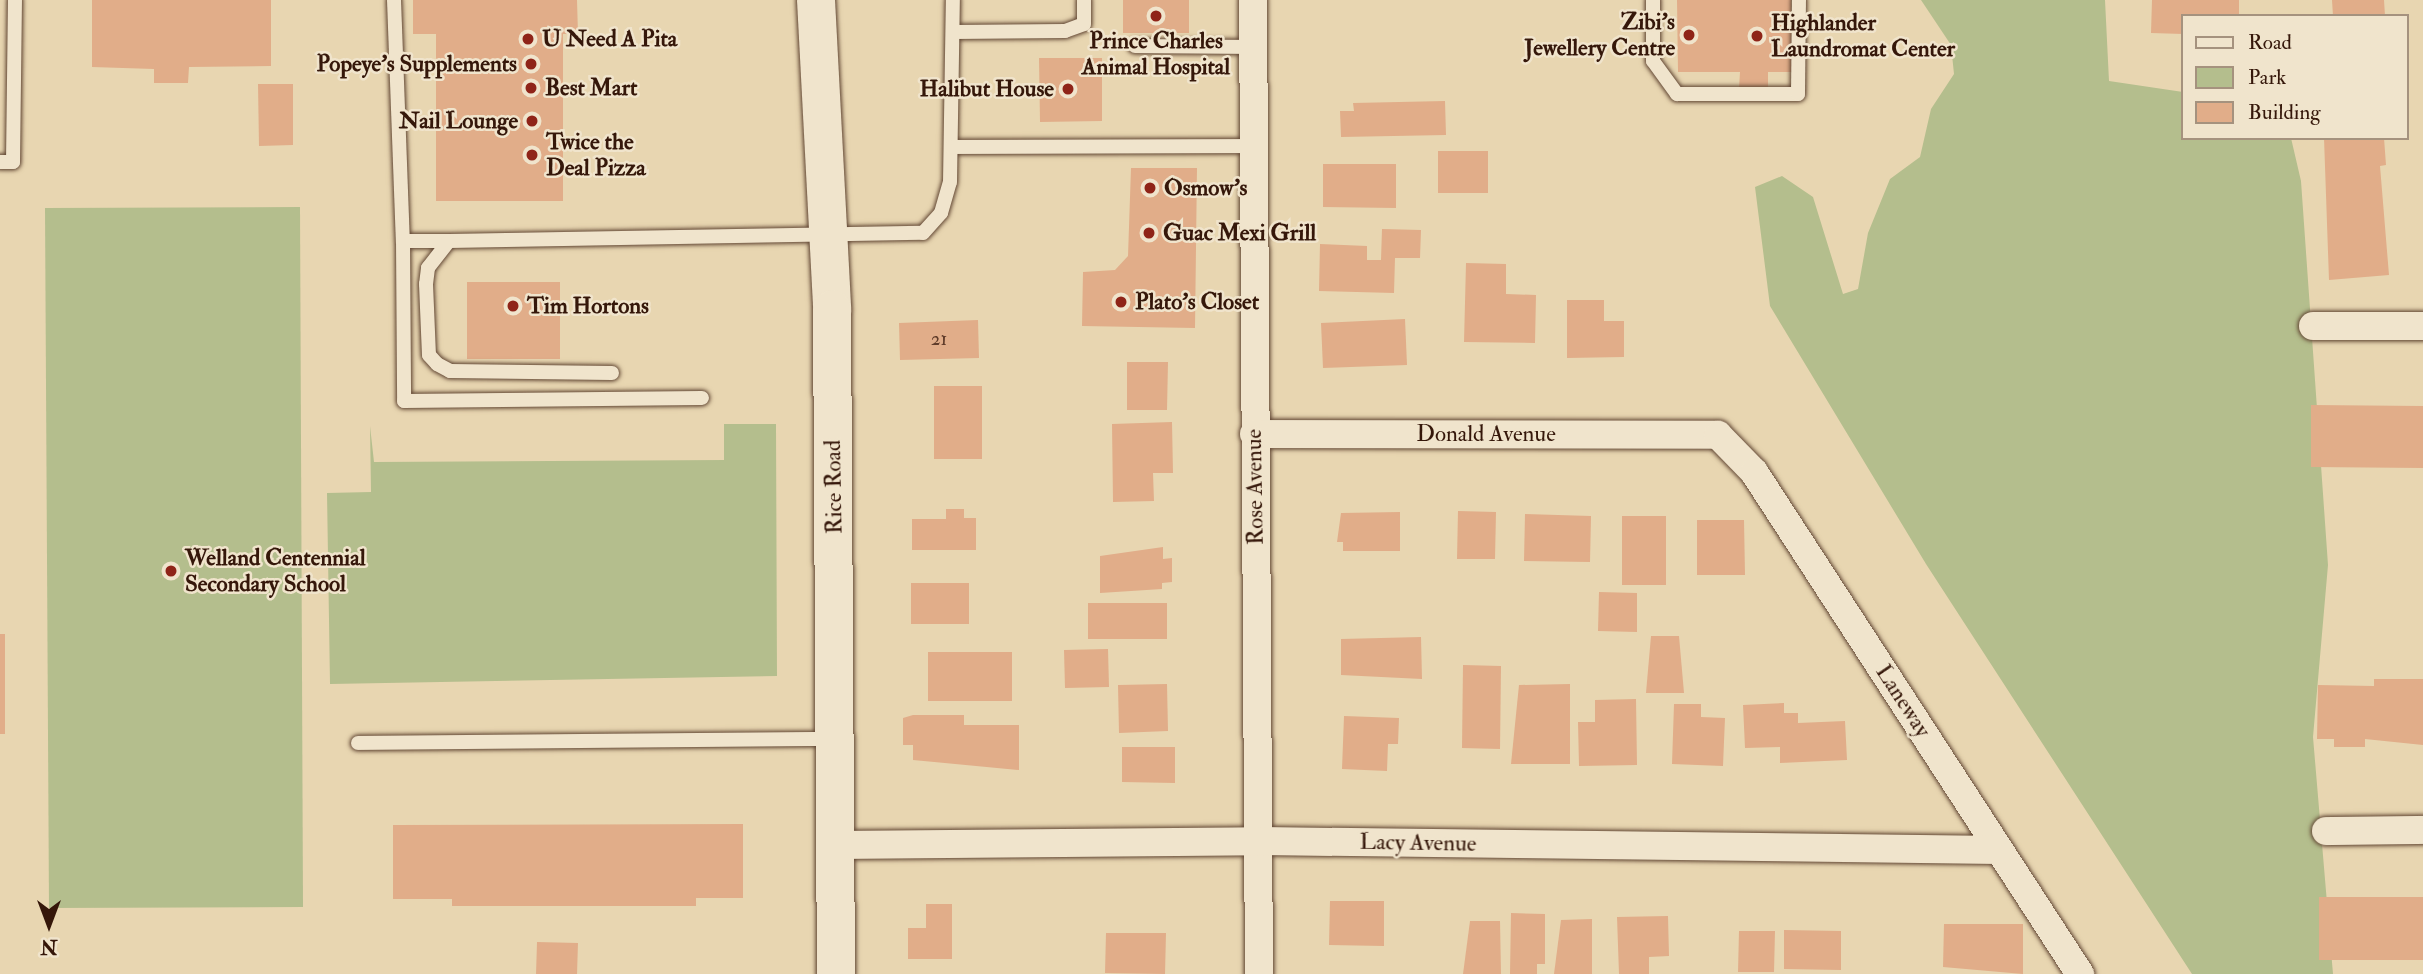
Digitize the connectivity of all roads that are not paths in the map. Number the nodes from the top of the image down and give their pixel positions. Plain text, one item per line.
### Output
1 (15, 0) edge
2 (394, 0) edge
3 (953, 0) edge
4 (1084, 0) edge
5 (1253, 0) edge
6 (1653, 0) edge
7 (1799, 0) edge
8 (814, 4) edge
9 (953, 32) junction
10 (1135, 46) dead end
11 (1251, 47) junction
12 (1255, 146) junction
13 (952, 147) junction
14 (0, 162) edge
15 (830, 236) junction
16 (403, 241) junction
17 (449, 241) junction
18 (2313, 327) dead end
19 (2423, 327) edge
20 (611, 373) dead end
21 (702, 398) dead end
22 (1254, 434) junction
23 (1718, 435) joint
24 (836, 739) junction
25 (358, 743) dead end
26 (2423, 830) edge
27 (2326, 831) dead end
28 (1261, 841) junction
29 (836, 845) junction
30 (1999, 850) junction
31 (836, 974) edge
32 (1259, 974) edge
33 (2080, 974) edge

1 - 14 lane
2 - 16 lane
3 - 9 lane
4 - 9 lane
5 - 11 street, Rose Avenue
6 - 7 lane
8 - 15 main road, Rice Road
9 - 13 lane
10 - 11 lane
11 - 12 street, Rose Avenue
12 - 13 lane
12 - 22 street, Rose Avenue
13 - 15 lane
15 - 17 lane
15 - 24 main road, Rice Road
16 - 17 lane
16 - 21 lane
17 - 20 lane
18 - 19 street
22 - 23 street, Donald Avenue
22 - 28 street, Rose Avenue
23 - 30 street, Laneway
24 - 25 lane
24 - 29 main road, Rice Road
26 - 27 street
28 - 29 street, Lacy Avenue
28 - 30 street, Lacy Avenue
28 - 32 street, Rose Avenue
29 - 31 main road, Rice Road
30 - 33 street, Laneway

